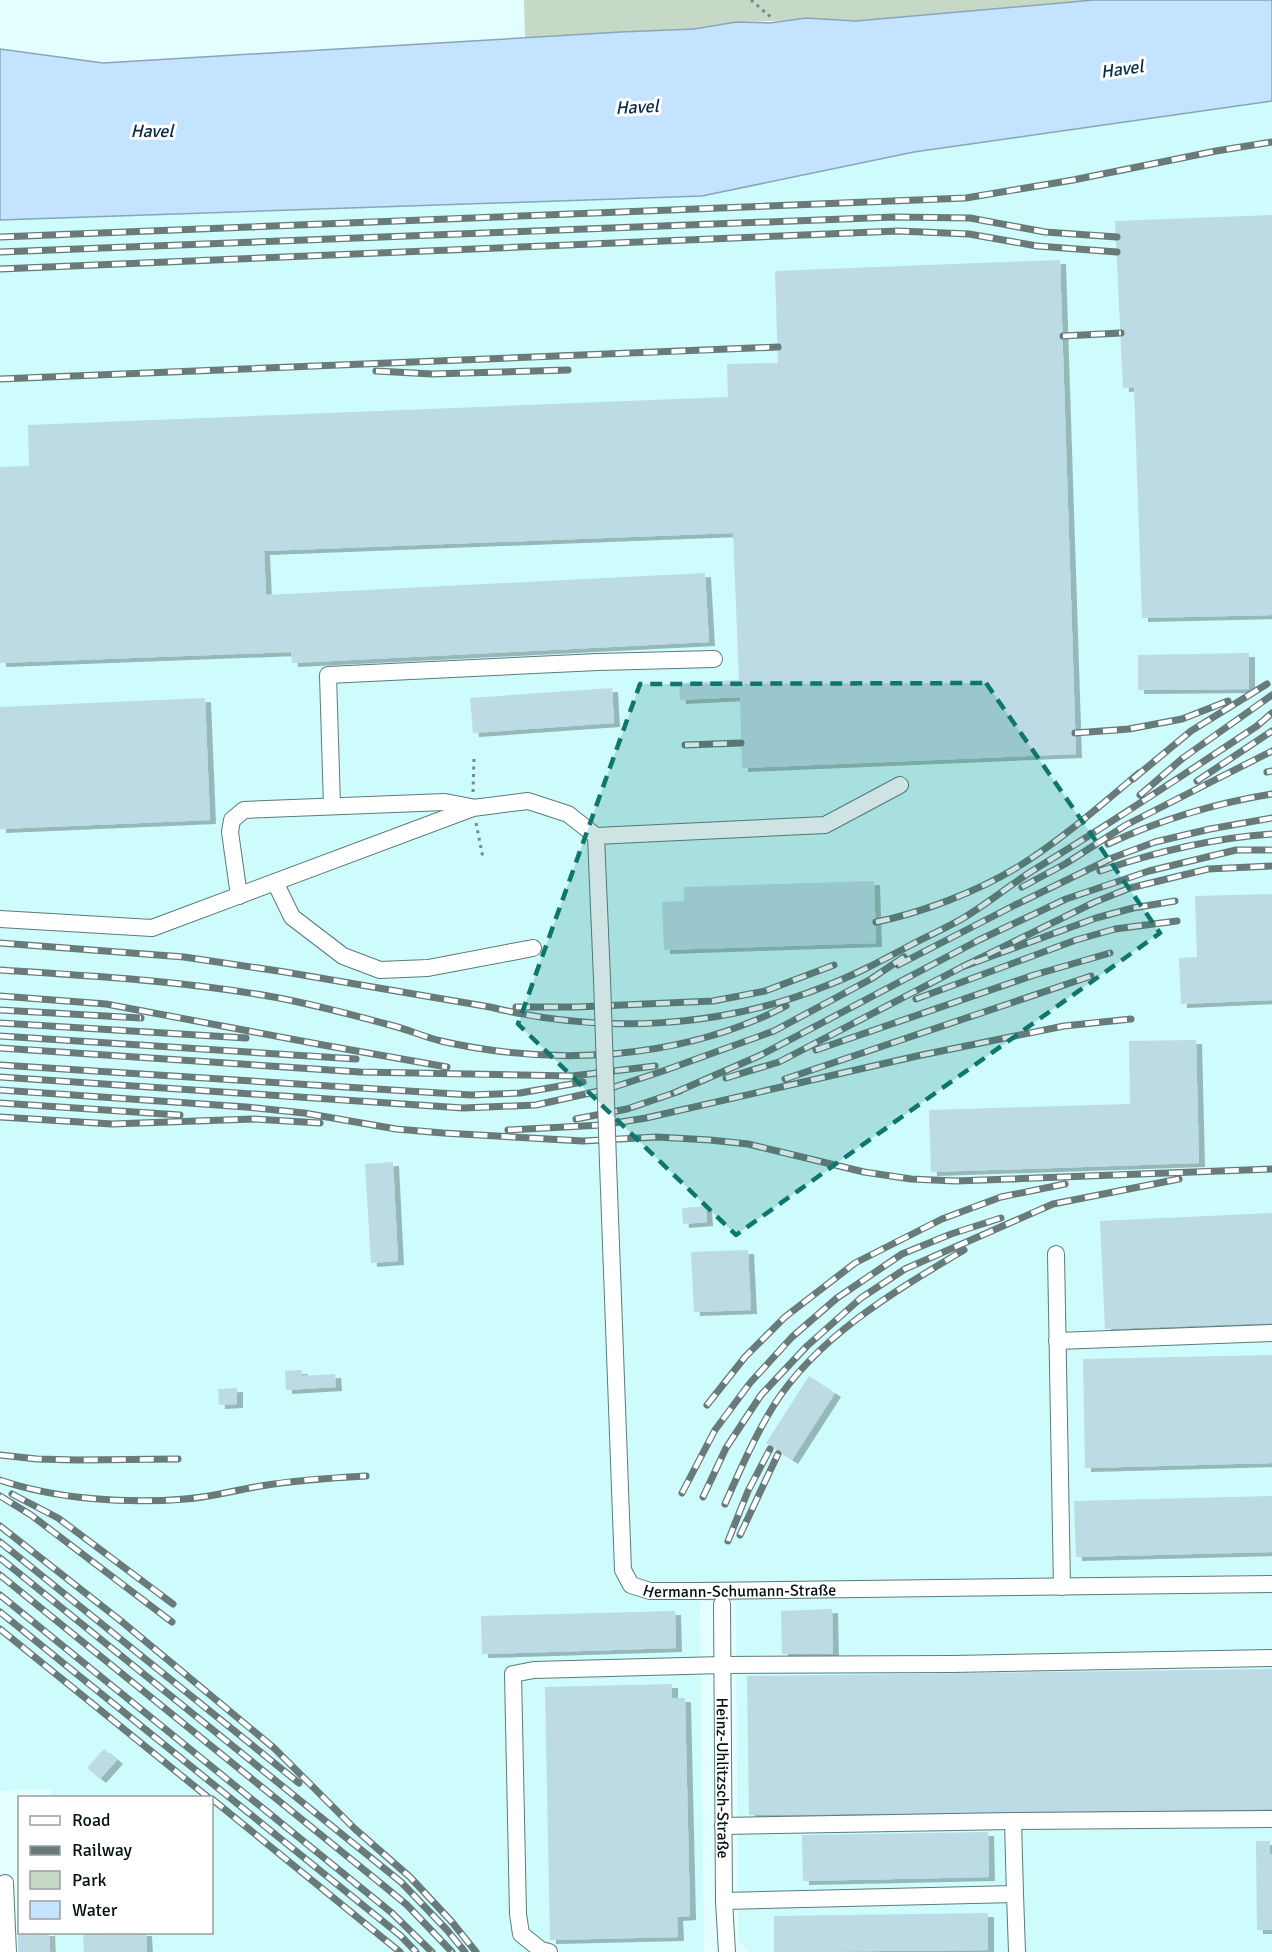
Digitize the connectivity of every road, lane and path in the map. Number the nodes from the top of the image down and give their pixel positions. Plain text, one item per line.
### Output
1 (751, 0) edge
2 (773, 19) dead end
3 (714, 659) dead end
4 (900, 785) dead end
5 (332, 806) junction
6 (472, 807) junction
7 (596, 836) junction
8 (275, 882) junction
9 (239, 896) junction
10 (0, 919) edge
11 (533, 948) dead end
12 (1056, 1254) dead end
13 (1272, 1333) edge
14 (1057, 1341) junction
15 (1272, 1584) edge
16 (1062, 1587) junction
17 (722, 1604) dead end
18 (1272, 1658) edge
19 (722, 1665) junction
20 (1272, 1819) edge
21 (1013, 1821) junction
22 (723, 1826) junction
23 (5, 1884) dead end
24 (1015, 1894) junction
25 (724, 1901) junction
26 (8, 1952) edge
27 (549, 1952) edge
28 (727, 1952) edge
29 (1017, 1952) edge

1 - 2 path
3 - 5 street
4 - 7 street
5 - 6 street
5 - 9 street
6 - 7 street
6 - 8 street
7 - 16 street, Hermann-Schumann-Straße, bridge
8 - 9 street
8 - 11 street
9 - 10 street
12 - 14 street
13 - 14 street
14 - 16 street
15 - 16 street, Hermann-Schumann-Straße
17 - 19 street, Heinz-Uhlitzsch-Straße
18 - 19 street
19 - 22 street, Heinz-Uhlitzsch-Straße
19 - 27 street
20 - 21 street
21 - 22 street
21 - 24 street
22 - 25 street, Heinz-Uhlitzsch-Straße
23 - 26 street
24 - 25 street
24 - 29 street
25 - 28 street, Heinz-Uhlitzsch-Straße

